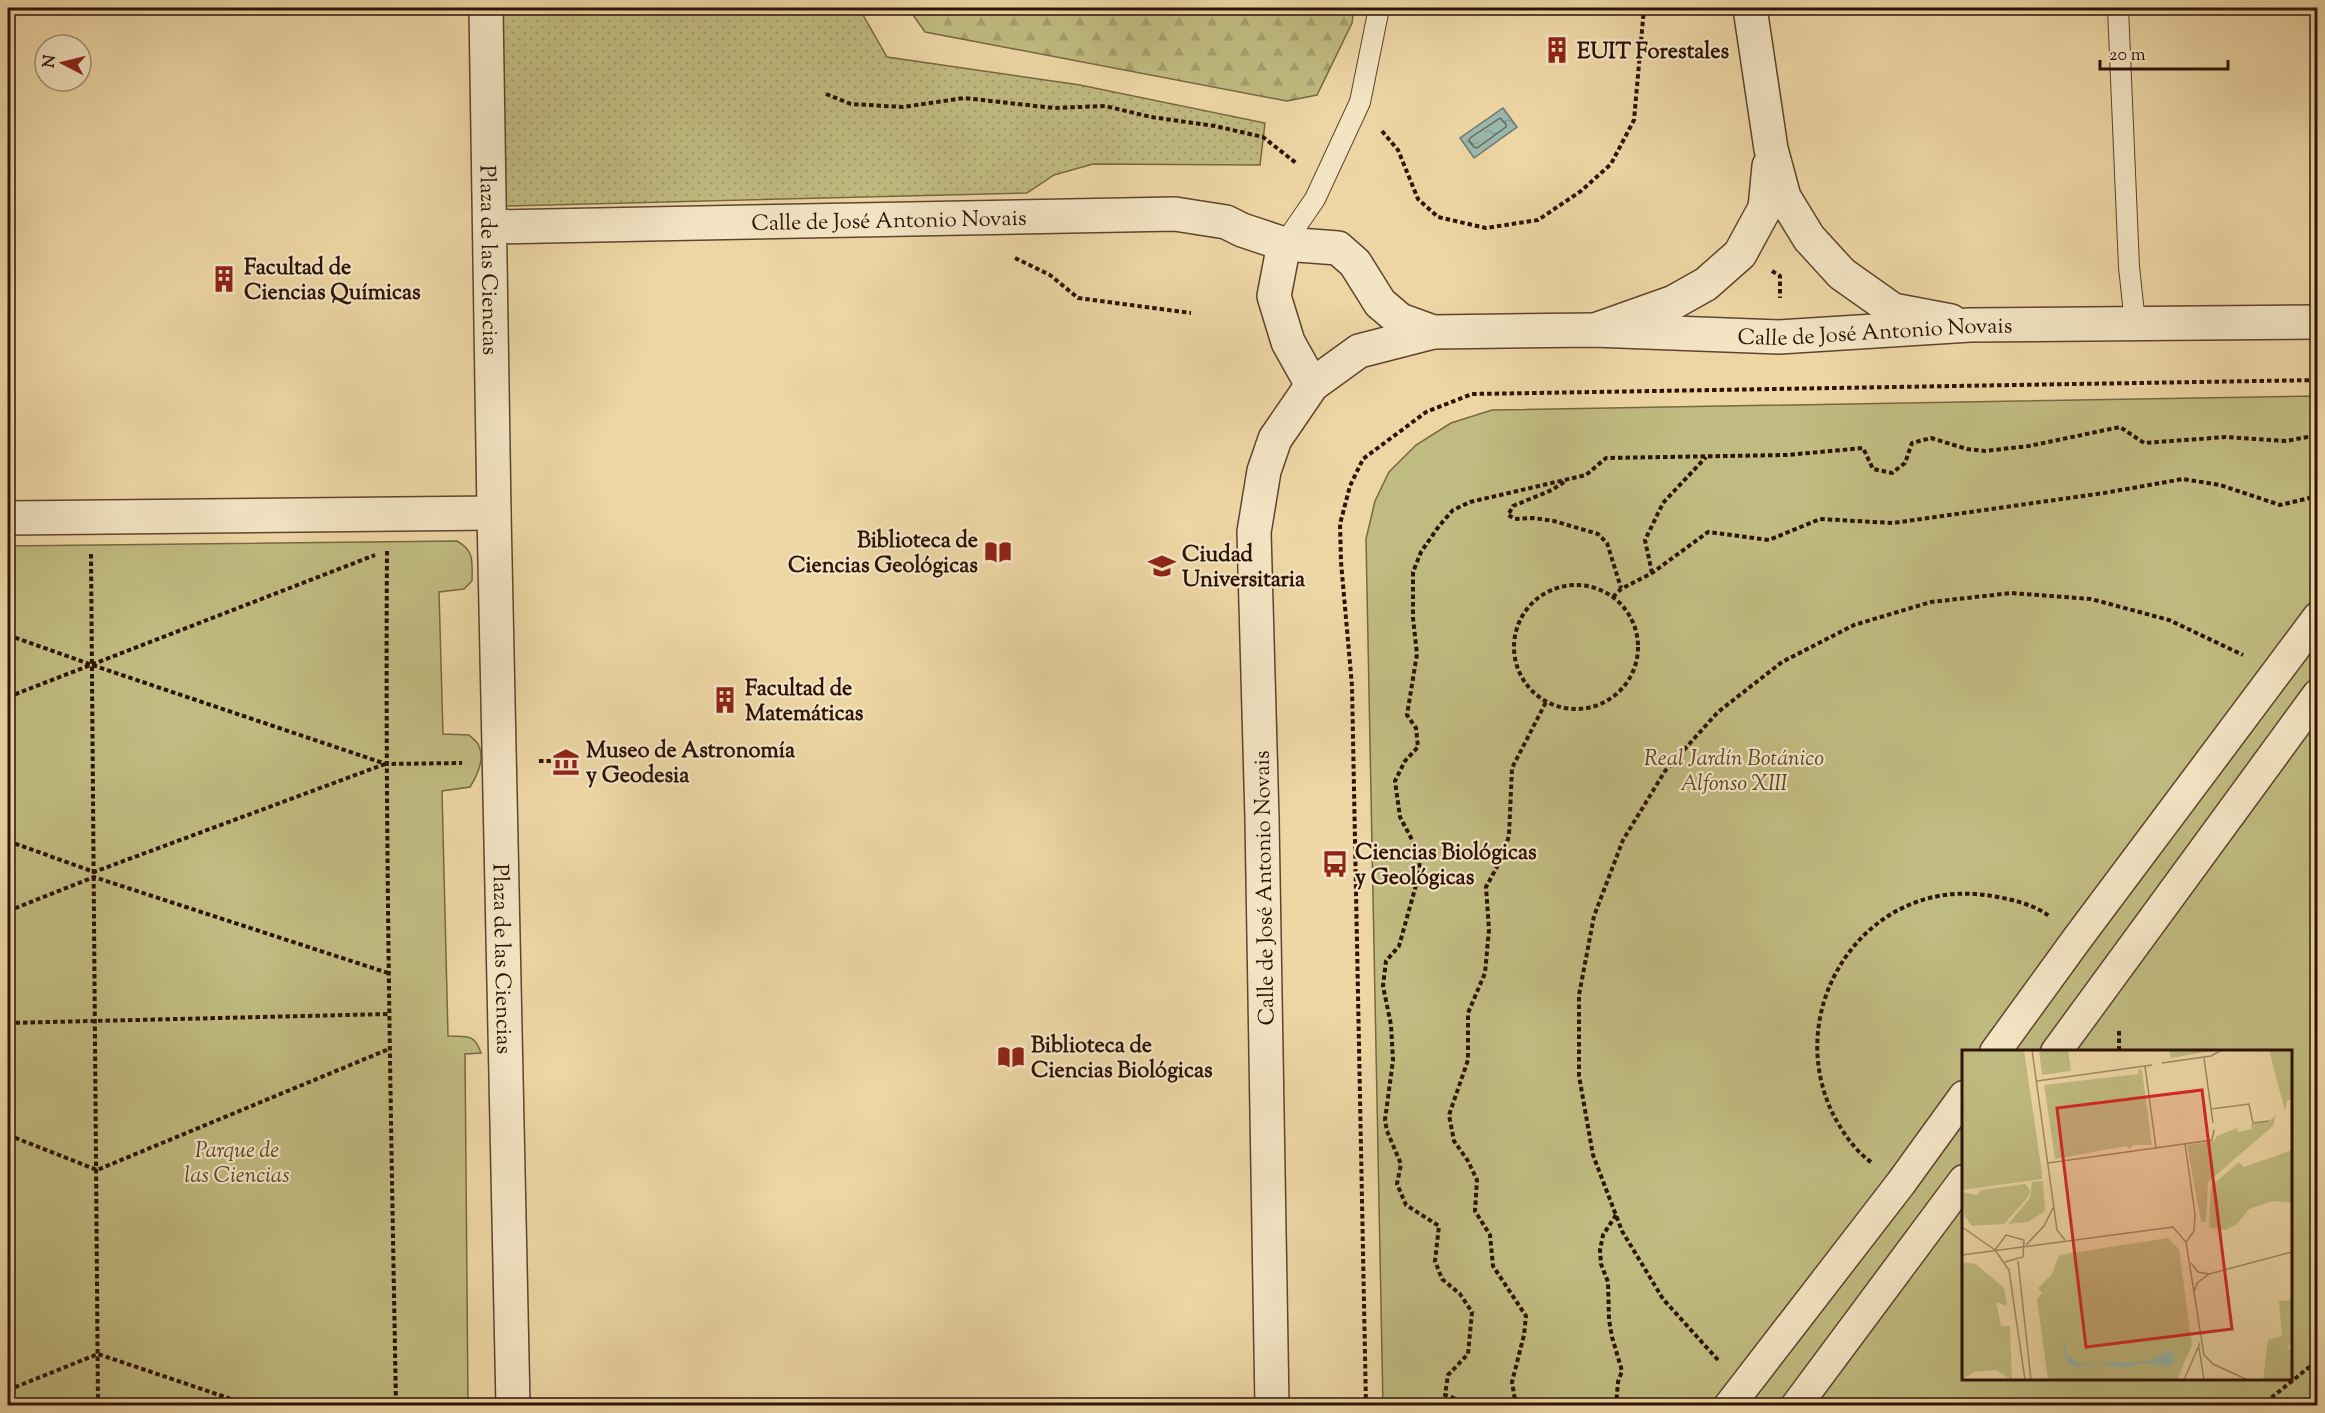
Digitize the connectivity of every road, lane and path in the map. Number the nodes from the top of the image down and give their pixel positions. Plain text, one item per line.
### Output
1 (486, 8) edge
2 (1379, 8) edge
3 (1644, 8) edge
4 (1750, 8) edge
5 (2118, 8) edge
6 (826, 94) dead end
7 (1380, 128) dead end
8 (1771, 149) junction
9 (1322, 183) junction
10 (490, 226) junction
11 (1284, 244) junction
12 (1009, 255) dead end
13 (1764, 266) dead end
14 (1780, 304) dead end
15 (1191, 313) dead end
16 (2318, 322) edge
17 (2135, 323) junction
18 (1970, 325) junction
19 (1594, 330) junction
20 (1433, 332) junction
21 (2318, 380) edge
22 (1312, 385) junction
23 (2318, 435) edge
24 (1706, 456) junction
25 (1567, 480) junction
26 (2318, 496) edge
27 (494, 513) junction
28 (8, 518) edge
29 (90, 518) junction
30 (1652, 573) junction
31 (1621, 589) junction
32 (1613, 597) junction
33 (2318, 617) edge
34 (8, 635) edge
35 (92, 665) junction
36 (2274, 675) junction
37 (2318, 694) edge
38 (8, 697) edge
39 (1546, 702) junction
40 (469, 763) dead end
41 (386, 764) junction
42 (8, 841) edge
43 (94, 874) junction
44 (8, 911) edge
45 (2045, 913) dead end
46 (388, 973) junction
47 (389, 1014) junction
48 (95, 1020) junction
49 (8, 1023) edge
50 (389, 1049) junction
51 (1996, 1050) edge
52 (2057, 1050) edge
53 (1962, 1099) edge
54 (8, 1135) edge
55 (97, 1170) junction
56 (1901, 1183) junction
57 (1962, 1183) edge
58 (1616, 1215) junction
59 (98, 1354) junction
60 (2318, 1360) edge
61 (8, 1390) edge
62 (1737, 1394) edge
63 (98, 1406) edge
64 (252, 1406) edge
65 (396, 1406) edge
66 (513, 1406) edge
67 (1272, 1406) edge
68 (1366, 1406) edge
69 (1476, 1406) edge
70 (1516, 1406) edge
71 (1616, 1406) edge
72 (1796, 1406) edge
73 (2259, 1406) edge

1 - 10 street, Plaza de las Ciencias
2 - 9 lane
3 - 7 path
4 - 8 street
5 - 17 lane
6 - 9 path
8 - 18 street
8 - 19 street
9 - 11 lane
10 - 11 street, Calle de José Antonio Novais
10 - 27 street, Plaza de las Ciencias
11 - 20 street, Calle de José Antonio Novais
11 - 22 street
12 - 15 path
13 - 14 path
16 - 17 street, Calle de José Antonio Novais
17 - 18 street, Calle de José Antonio Novais
18 - 19 street, Calle de José Antonio Novais
19 - 20 street, Calle de José Antonio Novais
20 - 22 street, Calle de José Antonio Novais
21 - 68 path
22 - 67 street, Calle de José Antonio Novais
23 - 24 path
24 - 25 path
24 - 30 path
25 - 31 path
25 - 69 path
26 - 30 path
27 - 29 street
27 - 66 street, Plaza de las Ciencias
28 - 29 street
29 - 35 path
30 - 31 path
31 - 32 path
32 - 39 path
32 - 39 path
33 - 36 street
34 - 35 path
35 - 38 path
35 - 41 path
35 - 41 path
35 - 43 path
36 - 51 street
36 - 58 path
37 - 52 street
39 - 70 path
40 - 41 path
41 - 43 path
41 - 46 path
42 - 43 path
43 - 44 path
43 - 46 path
43 - 48 path
45 - 56 path
46 - 47 path
47 - 48 path
47 - 50 path
48 - 49 path
48 - 55 path
50 - 55 path
50 - 65 path
53 - 56 street
54 - 55 path
55 - 59 path
56 - 62 street
57 - 72 street
58 - 62 path
58 - 71 path
59 - 61 path
59 - 63 path
59 - 64 path
60 - 73 path

